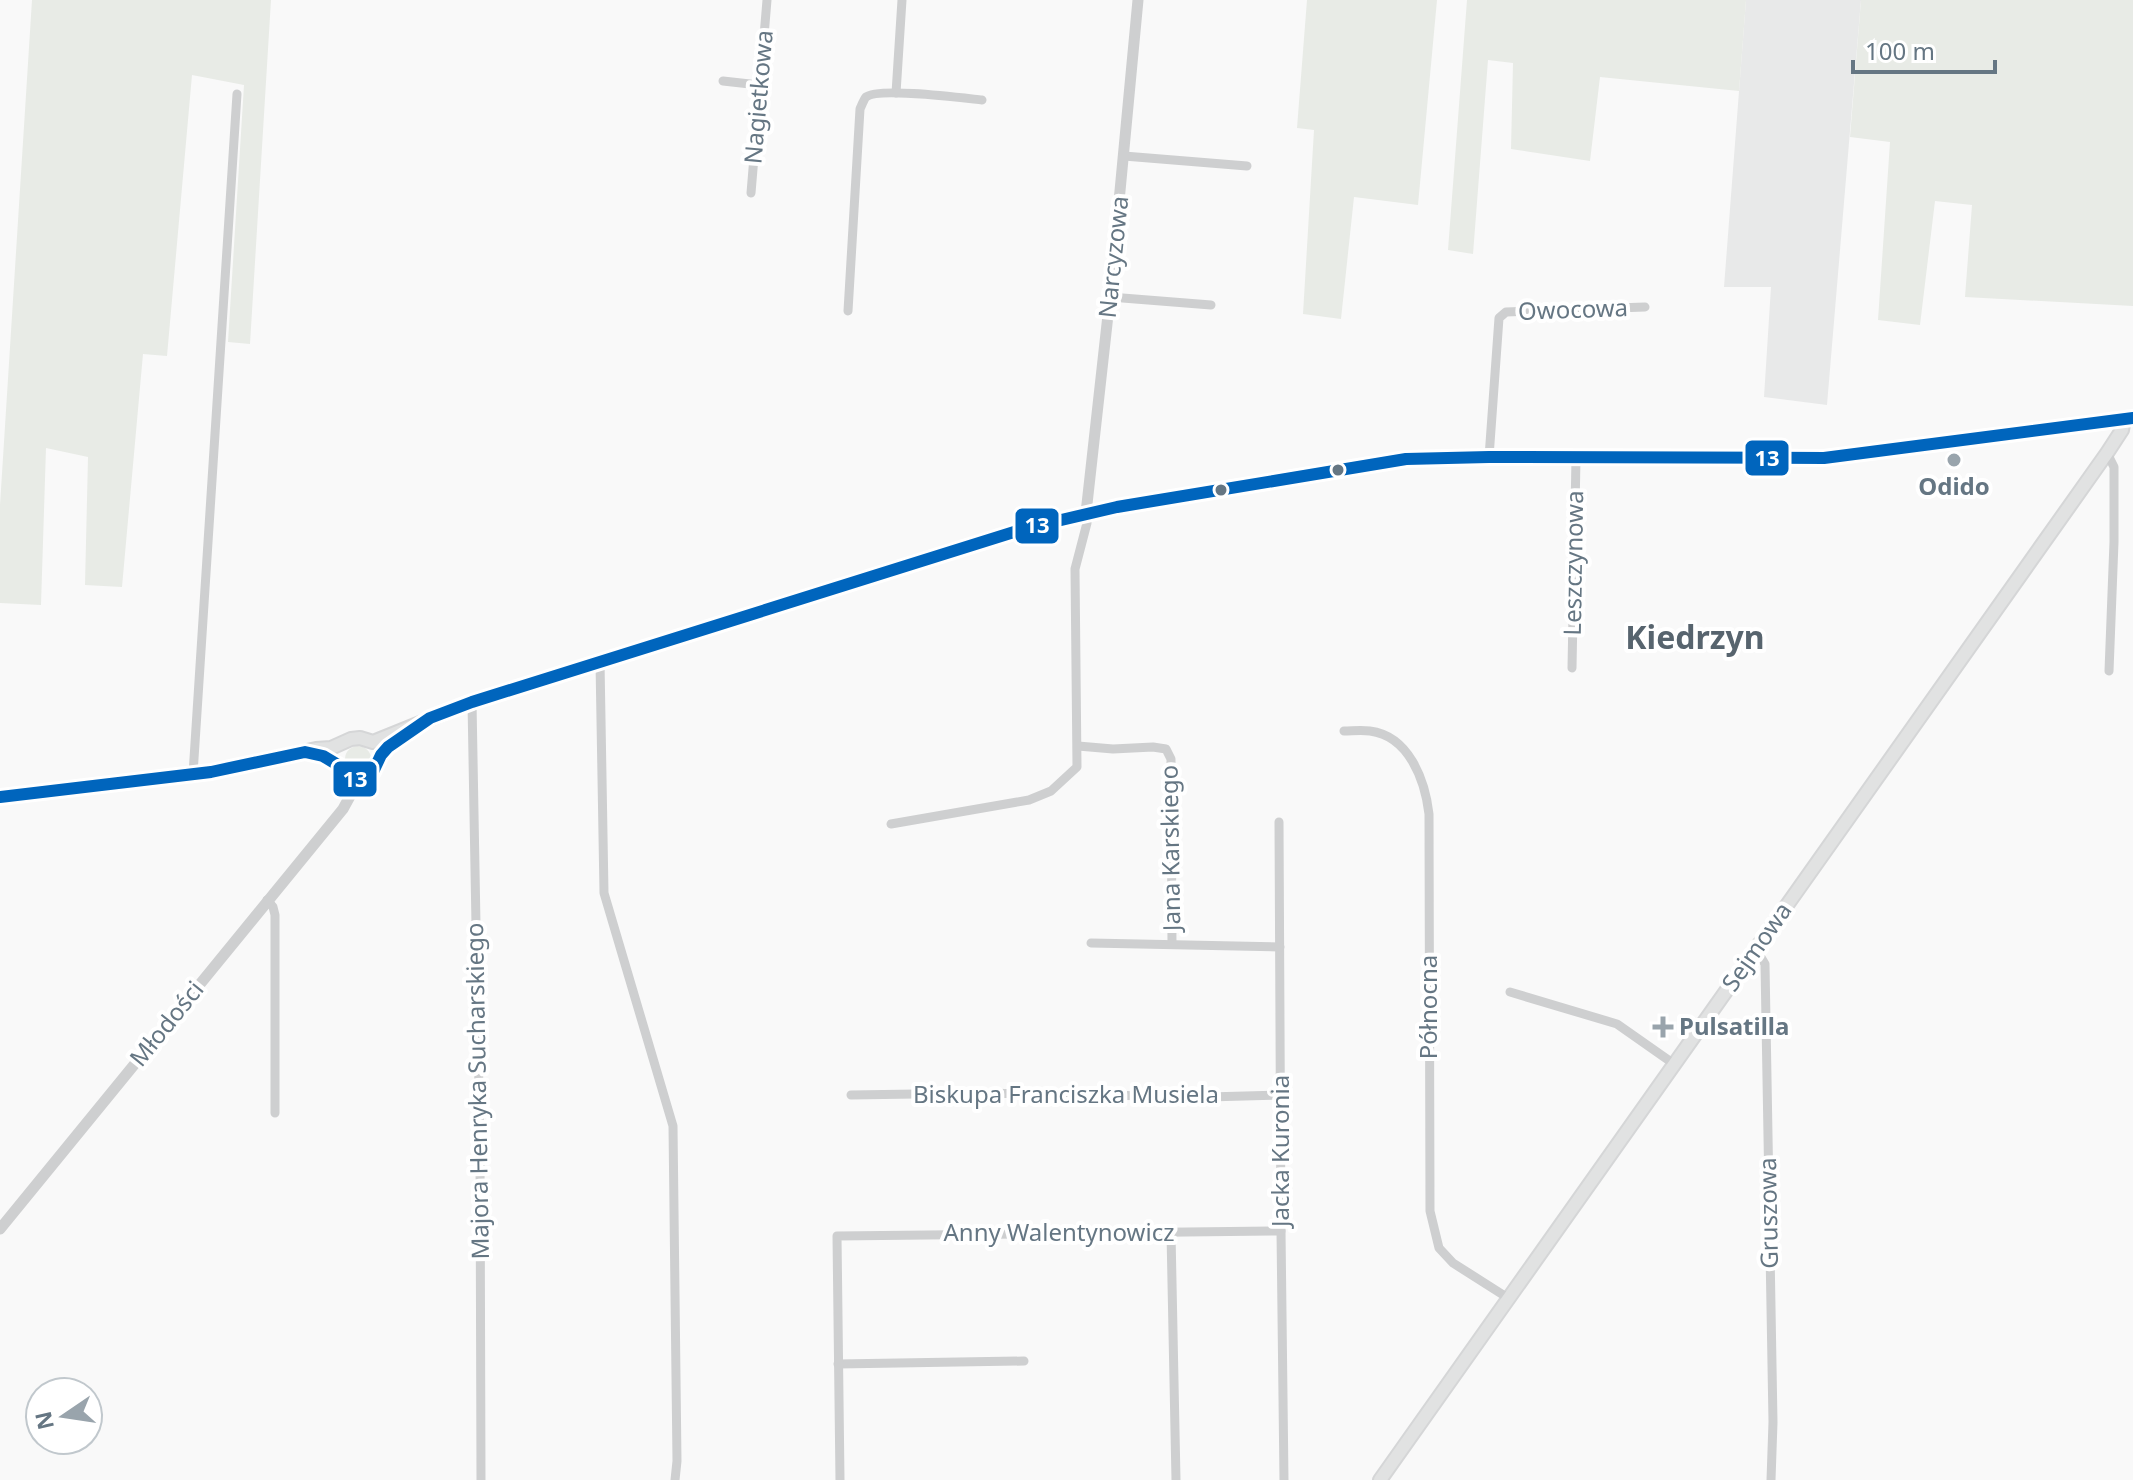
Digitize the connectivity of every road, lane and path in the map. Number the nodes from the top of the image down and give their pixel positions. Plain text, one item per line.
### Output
1 (767, 0) edge
2 (902, 0) edge
3 (1138, 0) edge
4 (723, 81) dead end
5 (759, 85) junction
6 (896, 93) junction
7 (237, 94) dead end
8 (982, 100) dead end
9 (1124, 156) junction
10 (1247, 166) dead end
11 (751, 193) dead end
12 (1110, 297) junction
13 (1211, 305) dead end
14 (1645, 307) dead end
15 (848, 311) dead end
16 (2129, 418) edge
17 (2107, 453) junction
18 (1489, 457) junction
19 (1576, 458) junction
20 (1086, 513) junction
21 (600, 662) junction
22 (1572, 668) dead end
23 (2109, 671) dead end
24 (472, 702) junction
25 (430, 718) junction
26 (1344, 731) dead end
27 (369, 741) junction
28 (343, 745) junction
29 (1078, 746) junction
30 (305, 752) junction
31 (378, 761) junction
32 (341, 770) junction
33 (193, 774) junction
34 (363, 779) junction
35 (0, 797) edge
36 (334, 819) junction
37 (1279, 822) dead end
38 (891, 824) dead end
39 (267, 900) junction
40 (1091, 943) dead end
41 (1172, 944) junction
42 (1280, 947) junction
43 (1756, 949) junction
44 (1510, 992) dead end
45 (1674, 1064) junction
46 (851, 1095) dead end
47 (1281, 1095) junction
48 (275, 1113) dead end
49 (0, 1229) edge
50 (1281, 1231) junction
51 (1171, 1233) junction
52 (1508, 1298) junction
53 (1024, 1361) dead end
54 (838, 1364) junction
55 (481, 1480) edge
56 (675, 1480) edge
57 (840, 1480) edge
58 (1176, 1480) edge
59 (1284, 1480) edge
60 (1380, 1480) edge
61 (1771, 1480) edge

1 - 5 street, Nagietkowa
2 - 6 street
3 - 9 street, Narcyzowa
4 - 5 street
5 - 11 street, Nagietkowa
6 - 8 street
6 - 15 street
7 - 33 street
9 - 10 street
9 - 12 street, Narcyzowa
12 - 13 street
12 - 20 street, Narcyzowa
14 - 18 street, Owocowa
16 - 17 main road, Sejmowa
16 - 19 main road
17 - 23 street
17 - 43 main road, Sejmowa
18 - 19 main road
18 - 20 main road
19 - 22 street, Leszczynowa
20 - 21 main road
20 - 29 street
21 - 24 main road
21 - 56 street
24 - 25 main road
24 - 55 street, Majora Henryka Sucharskiego
25 - 27 main road
25 - 31 main road
26 - 52 street, Północna
27 - 28 main road
27 - 31 main road
28 - 30 main road
28 - 32 main road
29 - 38 street
29 - 41 street, Jana Karskiego
30 - 32 main road
30 - 33 main road
31 - 34 main road
32 - 34 main road
32 - 36 street, Młodości
33 - 35 main road
34 - 36 street, Młodości
36 - 39 street, Młodości
37 - 42 street, Jacka Kuronia
39 - 48 street
39 - 49 street, Młodości
40 - 41 street
41 - 42 street
42 - 47 street, Jacka Kuronia
43 - 45 main road, Sejmowa
43 - 61 street, Gruszowa
44 - 45 street
45 - 52 main road, Sejmowa
46 - 47 street, Biskupa Franciszka Musiela
47 - 50 street, Jacka Kuronia
50 - 51 street, Anny Walentynowicz
50 - 59 street, Jacka Kuronia
51 - 54 street, Anny Walentynowicz
51 - 58 street
52 - 60 main road, Sejmowa
53 - 54 street
54 - 57 street

